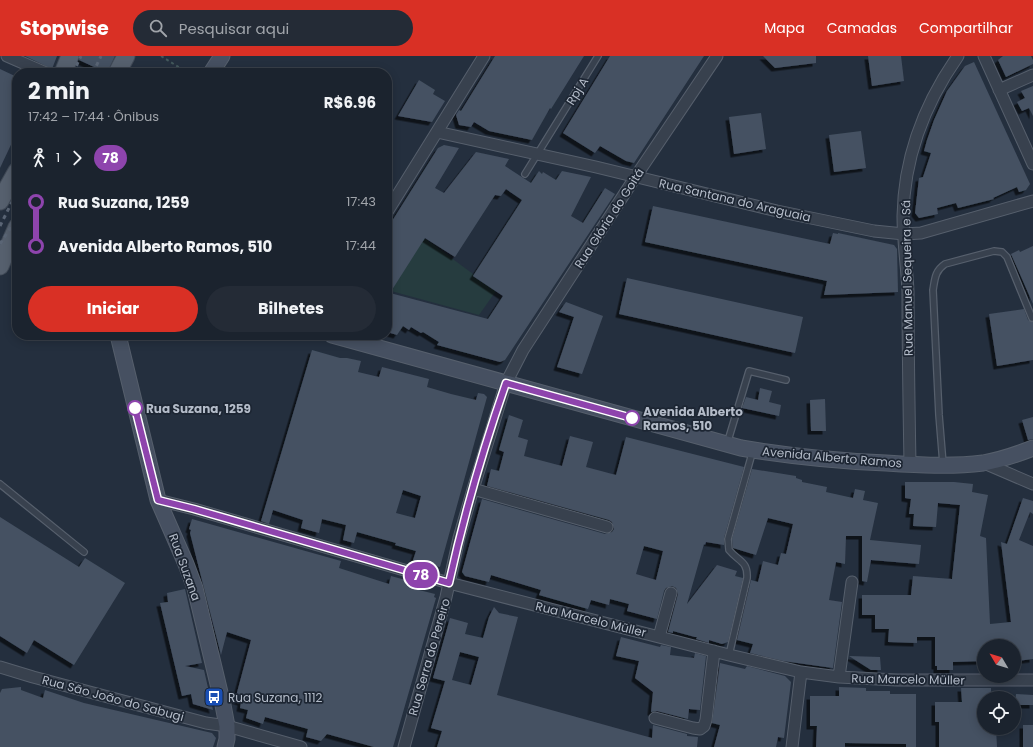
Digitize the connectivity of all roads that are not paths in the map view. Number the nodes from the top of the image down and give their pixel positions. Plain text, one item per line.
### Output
1 (7, 56) edge
2 (70, 56) edge
3 (126, 56) edge
4 (222, 56) edge
5 (484, 56) edge
6 (598, 56) edge
7 (717, 56) edge
8 (958, 56) edge
9 (984, 56) edge
10 (35, 68) edge
11 (65, 68) edge
12 (120, 68) edge
13 (214, 68) edge
14 (1033, 75) edge
15 (999, 90) junction
16 (437, 132) junction
17 (537, 154) junction
18 (1033, 164) edge
19 (525, 174) dead end
20 (636, 176) junction
21 (9, 188) edge
22 (1033, 200) edge
23 (0, 202) edge
24 (392, 204) edge
25 (904, 234) junction
26 (12, 238) edge
27 (12, 261) edge
28 (0, 266) edge
29 (0, 281) edge
30 (1032, 318) dead end
31 (119, 340) edge
32 (350, 340) edge
33 (786, 380) dead end
34 (506, 383) junction
35 (727, 444) junction
36 (1033, 448) edge
37 (753, 450) junction
38 (984, 462) junction
39 (910, 464) junction
40 (942, 464) junction
41 (0, 484) edge
42 (1033, 484) edge
43 (473, 488) junction
44 (158, 500) junction
45 (607, 527) dead end
46 (84, 552) dead end
47 (852, 582) dead end
48 (449, 583) junction
49 (671, 594) dead end
50 (659, 637) junction
51 (714, 651) junction
52 (729, 655) junction
53 (0, 667) edge
54 (800, 672) junction
55 (839, 678) junction
56 (1033, 680) edge
57 (654, 718) dead end
58 (227, 726) junction
59 (225, 747) edge
60 (301, 747) edge
61 (404, 747) edge
62 (792, 747) edge

1 - 10 street
2 - 11 main road
3 - 12 main road
4 - 13 main road
5 - 16 street
6 - 17 lane, Rpj A
7 - 20 street, Rua Glória do Goitá
8 - 25 street, Rua Manuel Sequeira e Sá
9 - 15 street
14 - 15 street
15 - 18 street
16 - 17 street, Rua Santana do Araguaia
16 - 24 street
17 - 19 lane, Rpj A
17 - 20 street, Rua Santana do Araguaia
20 - 25 street, Rua Santana do Araguaia
20 - 34 street, Rua Glória do Goitá
21 - 23 main road
22 - 25 street, Rua Santana do Araguaia
25 - 39 street, Rua Manuel Sequeira e Sá
26 - 28 main road
27 - 29 main road
30 - 40 lane
31 - 44 main road, Rua Suzana
32 - 34 main road, Avenida Alberto Ramos
33 - 35 lane
34 - 35 main road, Avenida Alberto Ramos
34 - 43 street, Rua Serra do Pereiro
35 - 37 main road, Avenida Alberto Ramos
36 - 38 main road, Avenida Alberto Ramos
37 - 39 main road, Avenida Alberto Ramos
37 - 52 lane
38 - 40 main road, Avenida Alberto Ramos
38 - 42 street
39 - 40 main road, Avenida Alberto Ramos
41 - 46 lane
43 - 45 street
43 - 48 street, Rua Serra do Pereiro
44 - 48 street, Rua Marcelo Müller
44 - 58 main road, Rua Suzana
47 - 55 street
48 - 50 street, Rua Marcelo Müller
48 - 61 street, Rua Serra do Pereiro
49 - 50 street
50 - 51 street, Rua Marcelo Müller
51 - 52 street, Rua Marcelo Müller
51 - 57 street
52 - 54 street, Rua Marcelo Müller
53 - 58 street, Rua São João do Sabugi
54 - 55 street, Rua Marcelo Müller
54 - 62 street
55 - 56 street, Rua Marcelo Müller
58 - 59 main road, Rua Suzana
58 - 60 street

